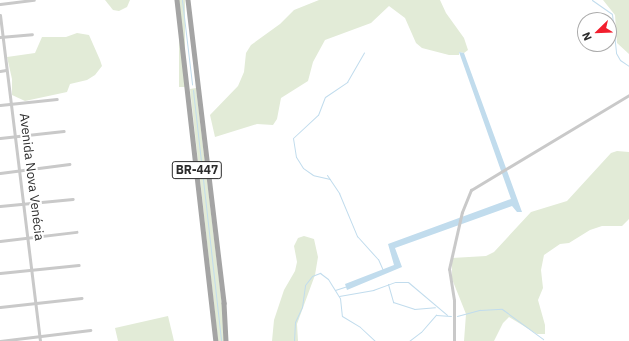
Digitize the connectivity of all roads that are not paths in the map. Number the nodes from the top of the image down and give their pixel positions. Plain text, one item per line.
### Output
1 (34, 0) edge
2 (177, 0) edge
3 (188, 0) edge
4 (0, 4) edge
5 (0, 15) edge
6 (32, 34) dead end
7 (1, 37) edge
8 (6, 70) junction
9 (0, 71) edge
10 (629, 95) edge
11 (57, 100) dead end
12 (12, 104) junction
13 (0, 105) edge
14 (64, 131) dead end
15 (16, 136) junction
16 (0, 138) edge
17 (69, 164) dead end
18 (20, 170) junction
19 (0, 173) edge
20 (73, 199) dead end
21 (24, 204) junction
22 (0, 206) edge
23 (76, 232) dead end
24 (29, 238) junction
25 (0, 241) edge
26 (79, 265) dead end
27 (32, 270) junction
28 (0, 273) edge
29 (82, 298) dead end
30 (35, 303) junction
31 (0, 307) edge
32 (90, 330) dead end
33 (39, 336) junction
34 (0, 340) edge
35 (40, 341) edge
36 (214, 341) edge
37 (226, 341) edge
38 (454, 341) edge

1 - 4 street
2 - 36 main road, BR-447
3 - 37 main road, BR-447
5 - 7 street, Avenida Nova Venécia
6 - 7 street
7 - 8 street, Avenida Nova Venécia
8 - 9 street
8 - 12 street, Avenida Nova Venécia
10 - 38 street
11 - 12 street
12 - 13 street
12 - 15 street, Avenida Nova Venécia
14 - 15 street
15 - 16 street
15 - 18 street, Avenida Nova Venécia
17 - 18 street
18 - 19 street
18 - 21 street, Avenida Nova Venécia
20 - 21 street
21 - 22 street
21 - 24 street, Avenida Nova Venécia
23 - 24 street
24 - 25 street
24 - 27 street, Avenida Nova Venécia
26 - 27 street
27 - 28 street
27 - 30 street, Avenida Nova Venécia
29 - 30 street
30 - 31 street
30 - 33 street, Avenida Nova Venécia
32 - 33 street
33 - 34 street
33 - 35 street, Avenida Nova Venécia

